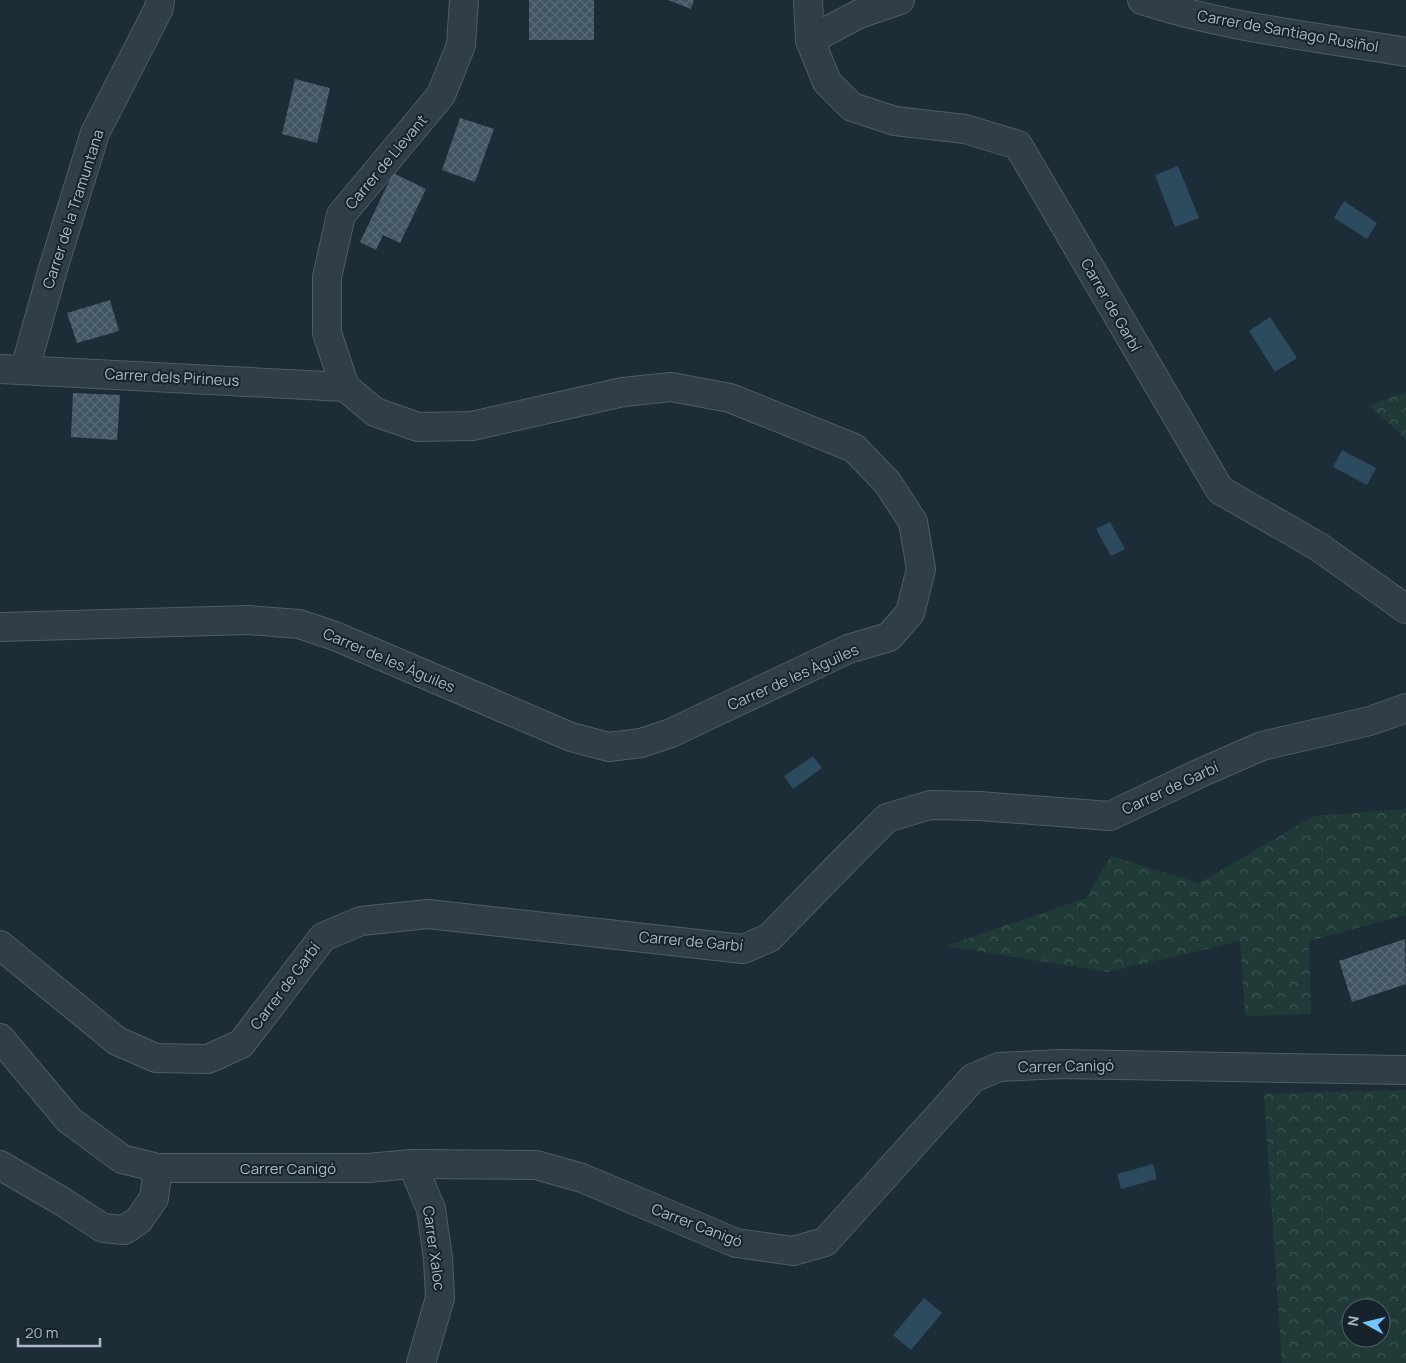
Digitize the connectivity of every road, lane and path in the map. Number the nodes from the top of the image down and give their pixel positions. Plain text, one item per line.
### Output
1 (160, 0) edge
2 (464, 0) edge
3 (808, 0) edge
4 (900, 0) edge
5 (1142, 0) edge
6 (810, 40) junction
7 (1406, 52) edge
8 (12, 369) edge
9 (344, 387) junction
10 (1406, 609) edge
11 (0, 627) edge
12 (1406, 708) edge
13 (0, 945) edge
14 (0, 1038) edge
15 (1406, 1070) edge
16 (412, 1164) junction
17 (0, 1166) edge
18 (158, 1168) junction
19 (421, 1363) edge

1 - 8 street, Carrer de la Tramuntana
2 - 9 street, Carrer de Llevant
3 - 6 street
4 - 6 street
5 - 7 street, Carrer de Santiago Rusiñol
6 - 10 street, Carrer de Garbí
8 - 9 street, Carrer dels Pirineus
9 - 11 street, Carrer de les Àguiles
12 - 13 street, Carrer de Garbí
14 - 18 street, Carrer Canigó
15 - 16 street, Carrer Canigó
16 - 18 street, Carrer Canigó
16 - 19 street, Carrer Xaloc
17 - 18 street

